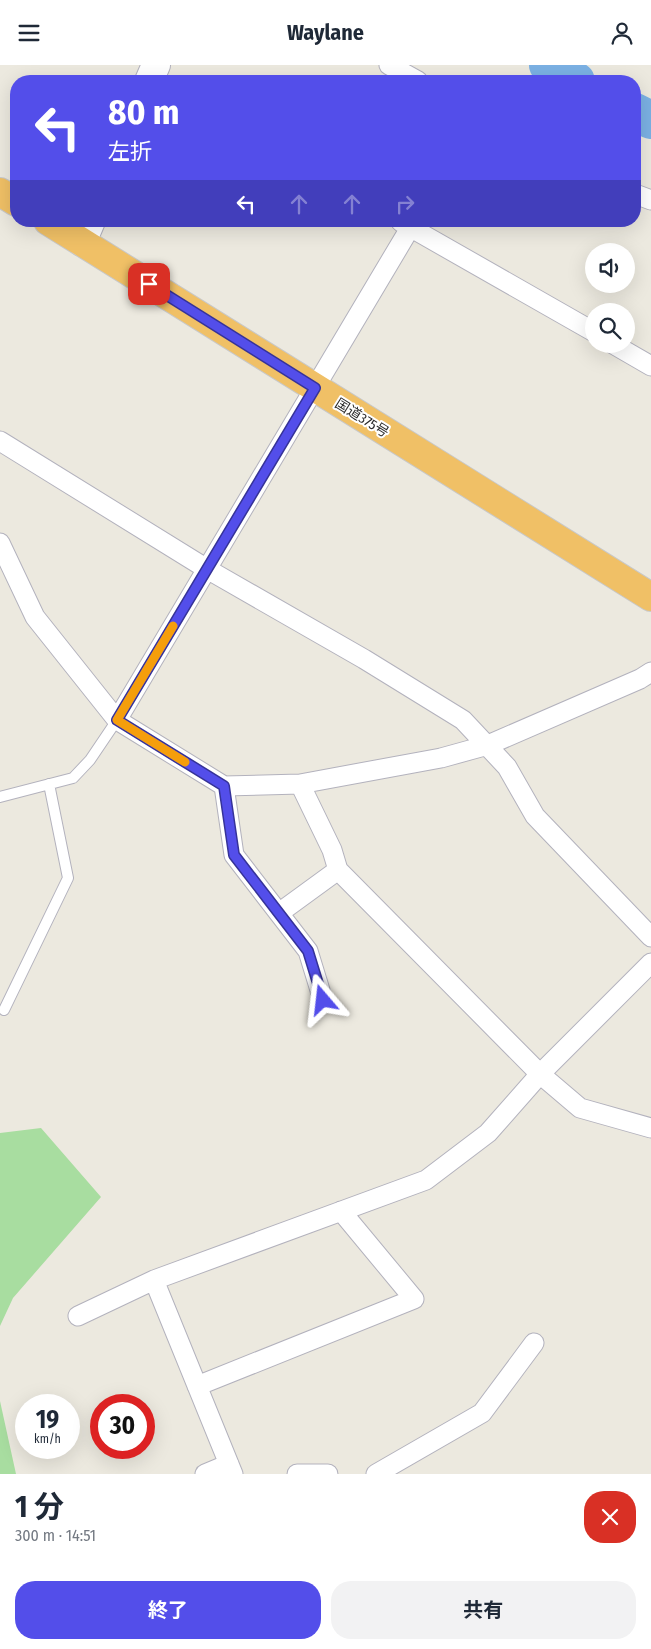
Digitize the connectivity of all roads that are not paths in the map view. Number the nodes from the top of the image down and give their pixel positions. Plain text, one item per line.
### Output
1 (389, 65) edge
2 (407, 75) edge
3 (69, 227) edge
4 (404, 227) edge
5 (409, 227) edge
6 (87, 232) edge
7 (585, 327) edge
8 (629, 353) edge
9 (651, 366) edge
10 (315, 388) junction
11 (0, 441) edge
12 (0, 543) edge
13 (207, 569) junction
14 (651, 597) edge
15 (651, 672) edge
16 (117, 720) junction
17 (488, 745) junction
18 (49, 784) junction
19 (300, 784) junction
20 (224, 786) junction
21 (0, 797) edge
22 (338, 870) junction
23 (279, 913) junction
24 (651, 937) edge
25 (651, 963) edge
26 (323, 1000) dead end
27 (4, 1010) dead end
28 (540, 1074) junction
29 (651, 1128) edge
30 (341, 1211) junction
31 (154, 1280) junction
32 (78, 1316) dead end
33 (534, 1343) dead end
34 (197, 1386) junction
35 (231, 1469) edge
36 (205, 1474) edge
37 (297, 1474) edge
38 (328, 1474) edge
39 (376, 1474) edge

1 - 2 street
3 - 6 highway, 国道375号
4 - 10 street
5 - 7 street
6 - 10 highway, 国道375号
8 - 9 street
10 - 13 street
10 - 14 highway, 国道375号
11 - 13 street
12 - 16 street
13 - 16 street
13 - 17 street
15 - 17 street
16 - 18 lane
16 - 20 street
17 - 19 street
17 - 24 street
18 - 21 lane
18 - 27 lane
19 - 20 street
19 - 22 street
20 - 23 street
22 - 23 street
22 - 28 street
23 - 26 street
25 - 28 street
28 - 29 street
28 - 30 street
30 - 31 street
30 - 34 street
31 - 32 street
31 - 34 street
33 - 39 street
34 - 35 street
35 - 36 street
37 - 38 street

